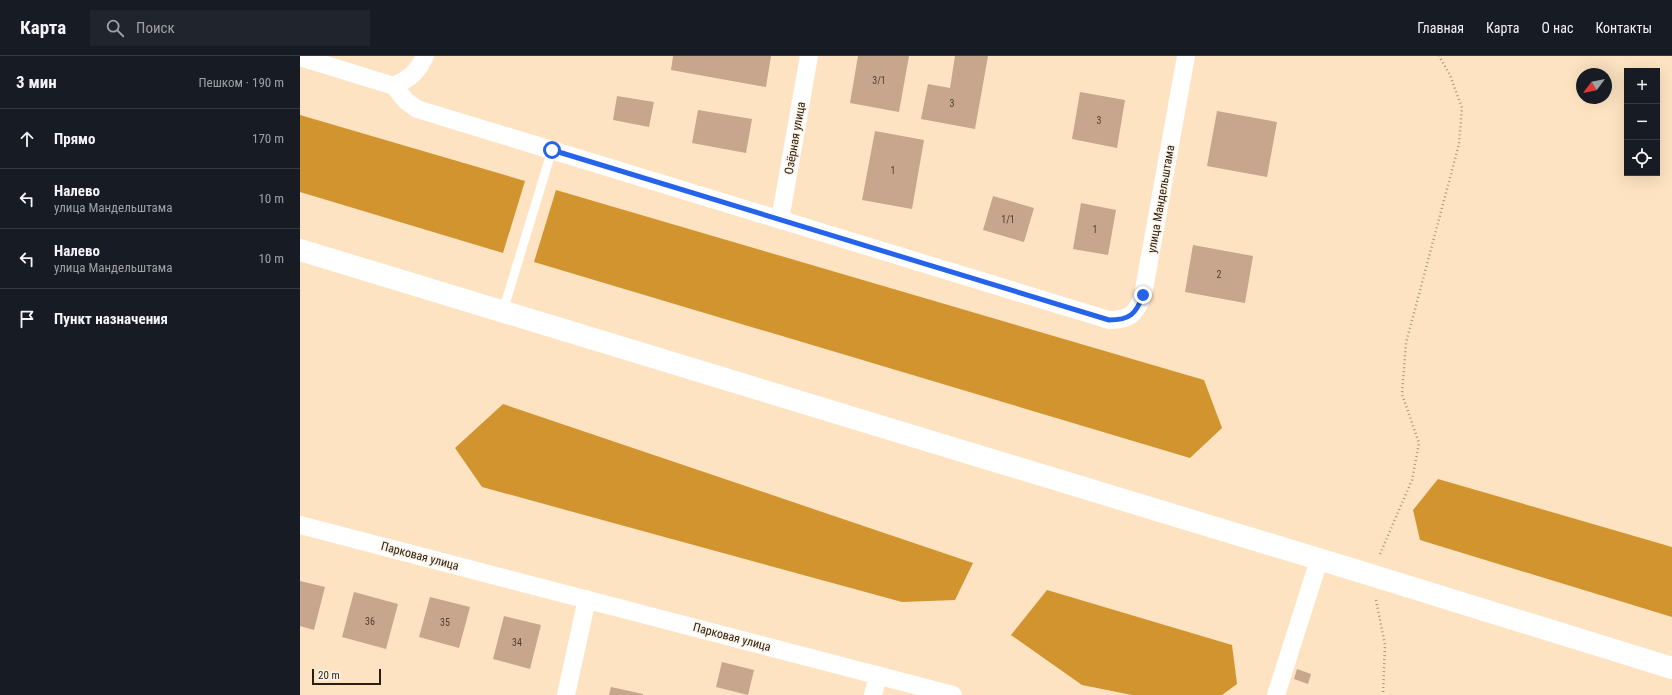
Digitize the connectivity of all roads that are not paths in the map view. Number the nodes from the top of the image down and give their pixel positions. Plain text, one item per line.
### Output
1 (425, 56) edge
2 (809, 56) edge
3 (1186, 56) edge
4 (300, 57) edge
5 (394, 86) junction
6 (552, 150) junction
7 (780, 220) junction
8 (300, 250) edge
9 (503, 312) junction
10 (300, 525) edge
11 (1319, 560) junction
12 (587, 600) junction
13 (1672, 668) edge
14 (878, 675) junction
15 (566, 695) edge
16 (873, 695) edge
17 (953, 695) edge
18 (1276, 695) edge

1 - 5 street
2 - 7 street, Озёрная улица
3 - 7 street, улица Мандельштама
4 - 5 street
5 - 6 street
6 - 7 street
6 - 9 lane
8 - 9 street
9 - 11 street
10 - 12 street, Парковая улица
11 - 13 street
11 - 18 street
12 - 14 street, Парковая улица
12 - 15 street
14 - 16 street
14 - 17 street, Парковая улица

